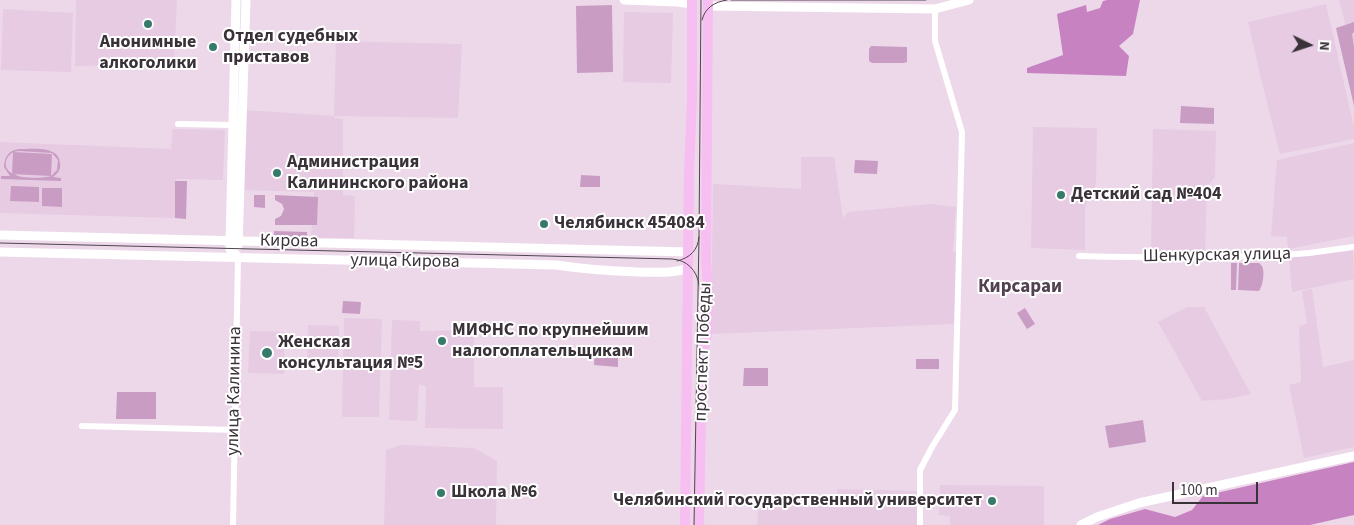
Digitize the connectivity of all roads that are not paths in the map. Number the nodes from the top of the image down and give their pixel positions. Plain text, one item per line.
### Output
1 (236, 0) edge
2 (246, 0) edge
3 (624, 0) edge
4 (969, 0) edge
5 (692, 2) edge
6 (708, 3) edge
7 (936, 8) junction
8 (178, 124) dead end
9 (232, 125) junction
10 (0, 235) edge
11 (234, 241) junction
12 (1354, 246) edge
13 (0, 252) edge
14 (689, 252) junction
15 (1079, 256) dead end
16 (238, 257) junction
17 (706, 261) junction
18 (689, 268) junction
19 (82, 426) dead end
20 (235, 430) junction
21 (1354, 456) edge
22 (233, 525) edge
23 (685, 525) edge
24 (699, 525) edge
25 (920, 525) edge
26 (1081, 525) edge

1 - 9 main road, улица Калинина
2 - 11 main road, улица Калинина
3 - 5 main road
4 - 7 main road
5 - 6 main road
5 - 14 main road, проспект Победы
6 - 7 main road
6 - 17 main road, проспект Победы
7 - 25 street
8 - 9 street
9 - 11 main road, улица Калинина
10 - 11 main road, Кирова
11 - 14 main road, Кирова
11 - 16 main road, улица Калинина
12 - 15 street, Шенкурская улица
13 - 16 main road, улица Кирова
14 - 17 main road
14 - 18 main road, проспект Победы
16 - 18 main road, улица Кирова
16 - 20 street, улица Калинина
17 - 18 main road, улица Кирова
17 - 24 main road, проспект Победы
18 - 23 main road, проспект Победы
19 - 20 street
20 - 22 street, улица Калинина
21 - 26 main road

